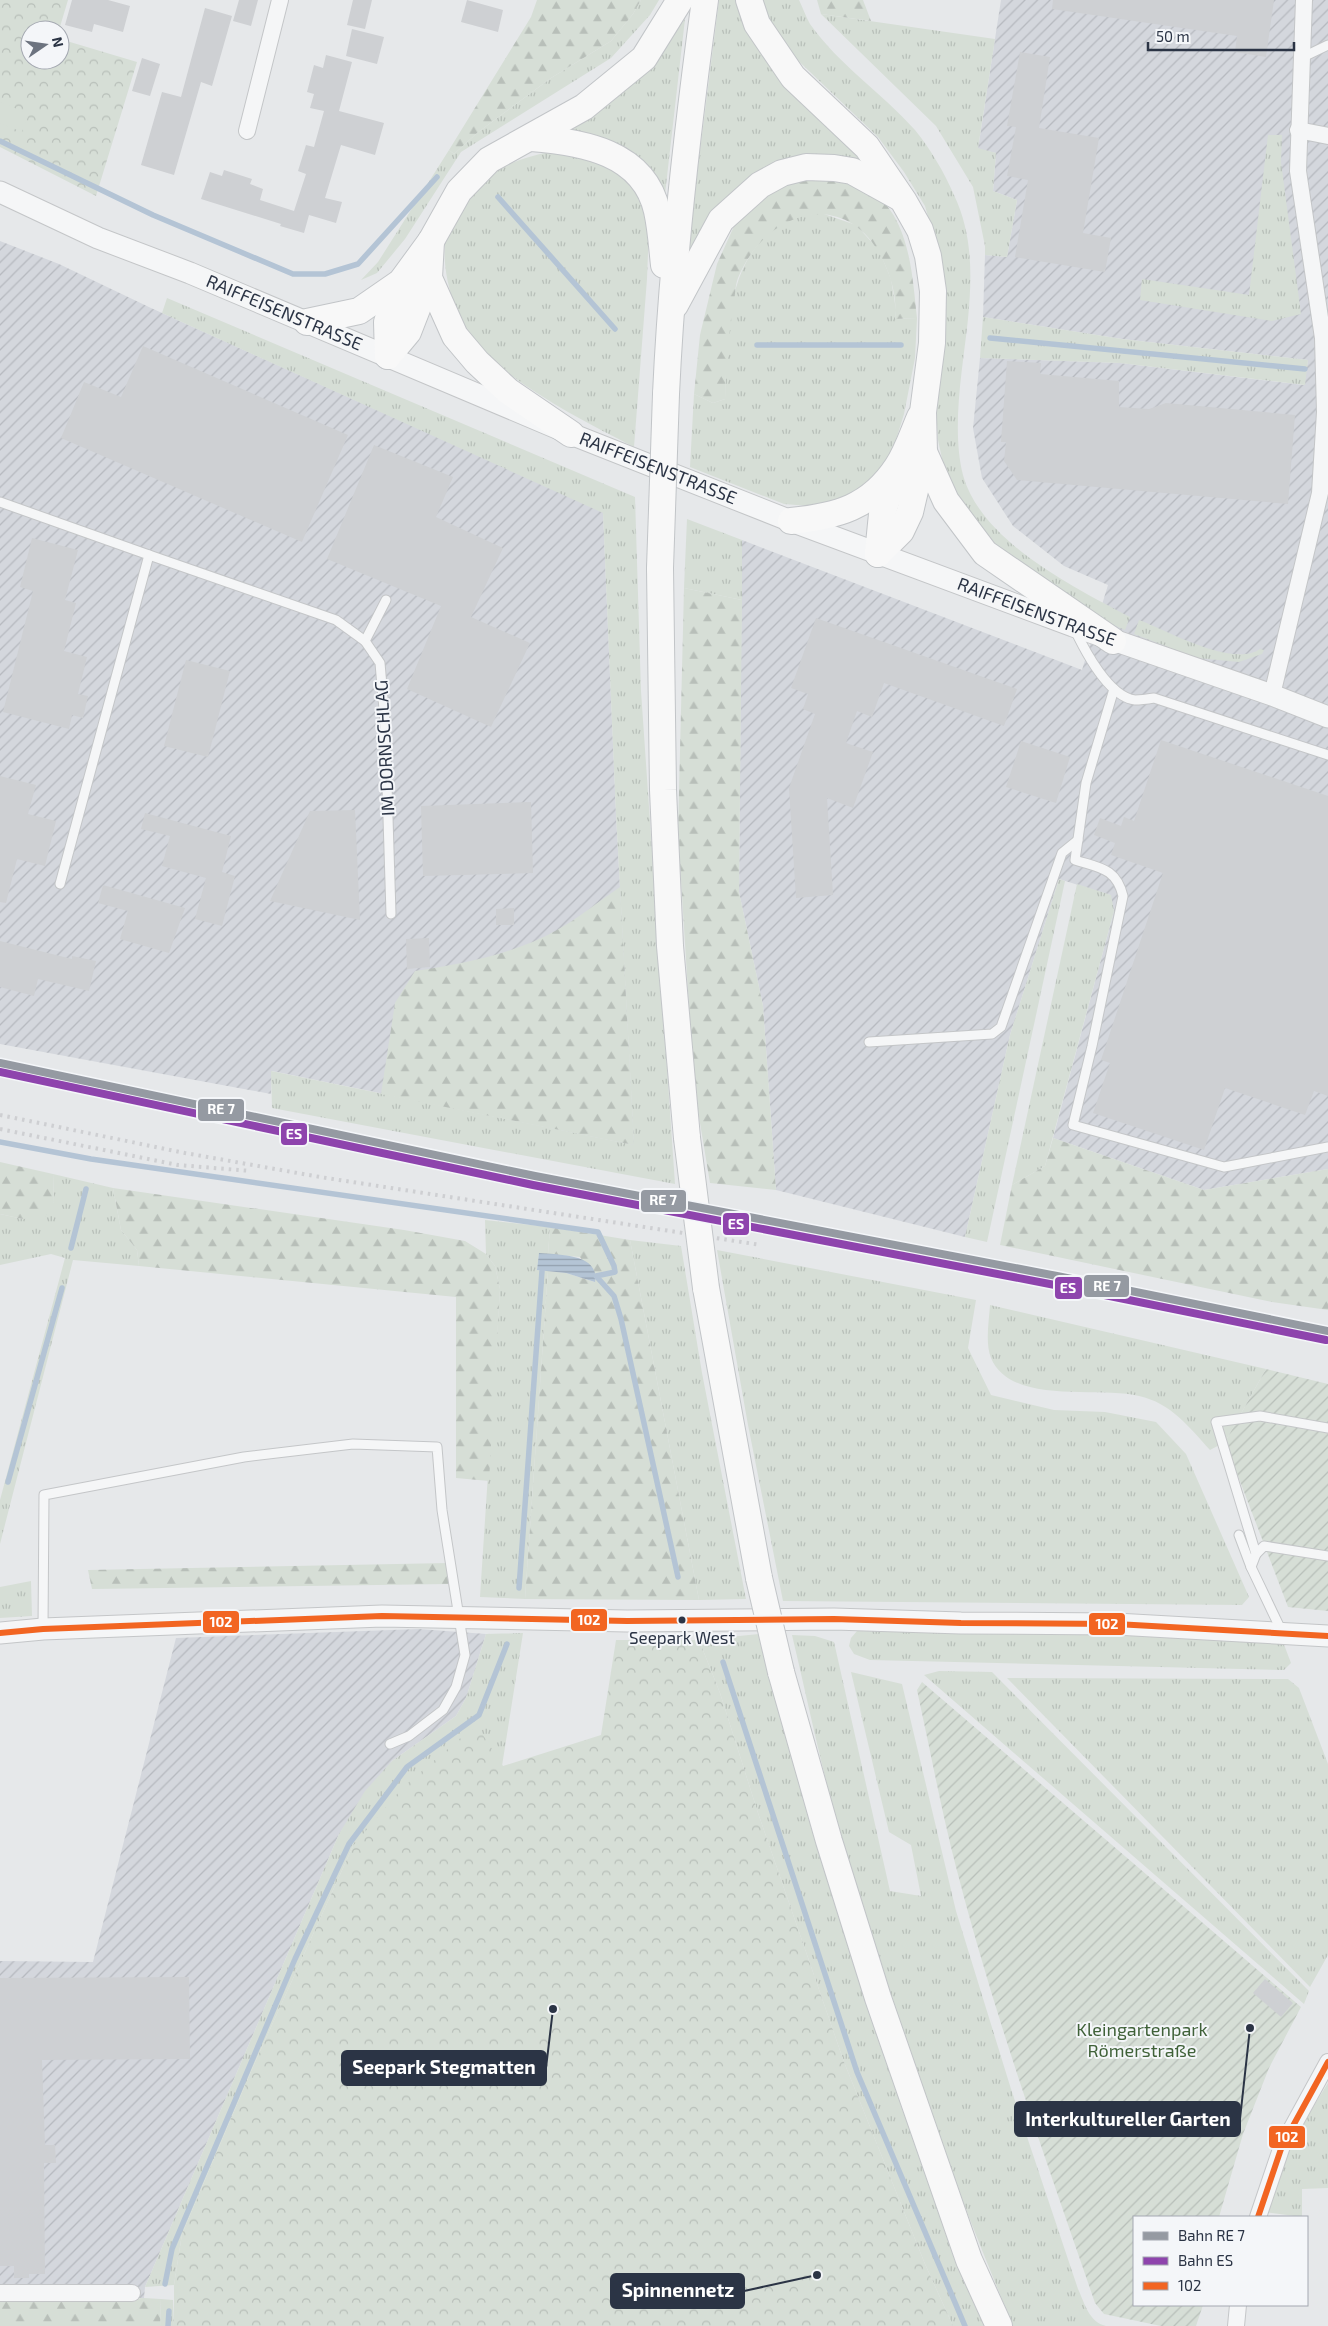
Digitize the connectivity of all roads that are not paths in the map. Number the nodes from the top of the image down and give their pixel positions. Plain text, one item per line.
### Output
1 (280, 0) edge
2 (680, 0) edge
3 (705, 0) edge
4 (749, 0) edge
5 (1304, 0) edge
6 (1328, 45) edge
7 (1301, 58) junction
8 (1298, 130) junction
9 (247, 131) dead end
10 (1328, 136) edge
11 (531, 138) junction
12 (0, 192) edge
13 (903, 200) junction
14 (431, 241) junction
15 (429, 278) junction
16 (401, 282) junction
17 (670, 314) junction
18 (307, 322) junction
19 (388, 356) junction
20 (923, 412) junction
21 (571, 434) junction
22 (924, 452) junction
23 (898, 466) junction
24 (0, 502) edge
25 (791, 522) junction
26 (878, 554) junction
27 (149, 555) junction
28 (386, 600) dead end
29 (1073, 626) junction
30 (365, 641) junction
31 (1113, 641) junction
32 (1114, 689) junction
33 (1272, 695) junction
34 (1328, 717) edge
35 (1328, 756) edge
36 (1078, 840) junction
37 (60, 884) dead end
38 (391, 914) dead end
39 (869, 1042) dead end
40 (1328, 1146) edge
41 (1328, 1428) edge
42 (1239, 1535) dead end
43 (1256, 1554) junction
44 (1328, 1556) edge
45 (1251, 1567) junction
46 (459, 1619) junction
47 (43, 1629) junction
48 (1282, 1632) junction
49 (0, 1634) edge
50 (1328, 1636) edge
51 (390, 1744) dead end
52 (1328, 2062) edge
53 (1258, 2216) edge
54 (0, 2293) edge
55 (132, 2293) dead end
56 (1238, 2306) edge
57 (999, 2326) edge
58 (1236, 2326) edge

1 - 9 street
2 - 11 main road
3 - 17 main road
4 - 13 main road
5 - 7 street
6 - 7 lane
7 - 8 street
8 - 10 street
8 - 33 street
11 - 14 main road
11 - 17 main road
12 - 18 street, RAIFFEISENSTRASSE
13 - 17 main road
13 - 20 main road
14 - 15 main road
14 - 16 main road
15 - 19 main road
15 - 21 main road
16 - 18 main road
16 - 19 main road
17 - 57 main road, bridge
18 - 19 street, RAIFFEISENSTRASSE
19 - 21 street, RAIFFEISENSTRASSE
20 - 22 main road
20 - 23 main road
21 - 25 street, RAIFFEISENSTRASSE
22 - 26 main road
22 - 31 main road
23 - 25 main road
23 - 26 main road
24 - 27 lane, IM DORNSCHLAG
25 - 26 street, RAIFFEISENSTRASSE
26 - 29 street, RAIFFEISENSTRASSE
27 - 30 lane, IM DORNSCHLAG
27 - 37 lane
28 - 30 lane
29 - 31 street, RAIFFEISENSTRASSE
29 - 32 lane
30 - 38 lane, IM DORNSCHLAG
31 - 33 street, RAIFFEISENSTRASSE
32 - 35 lane
32 - 36 lane
33 - 34 street, RAIFFEISENSTRASSE
36 - 39 lane
36 - 40 lane
41 - 43 lane
42 - 45 lane
43 - 44 lane
43 - 45 lane
45 - 48 lane
46 - 47 street
46 - 47 lane
46 - 48 street
46 - 51 lane
47 - 49 street
48 - 50 street
52 - 53 street
54 - 55 street
56 - 58 street

